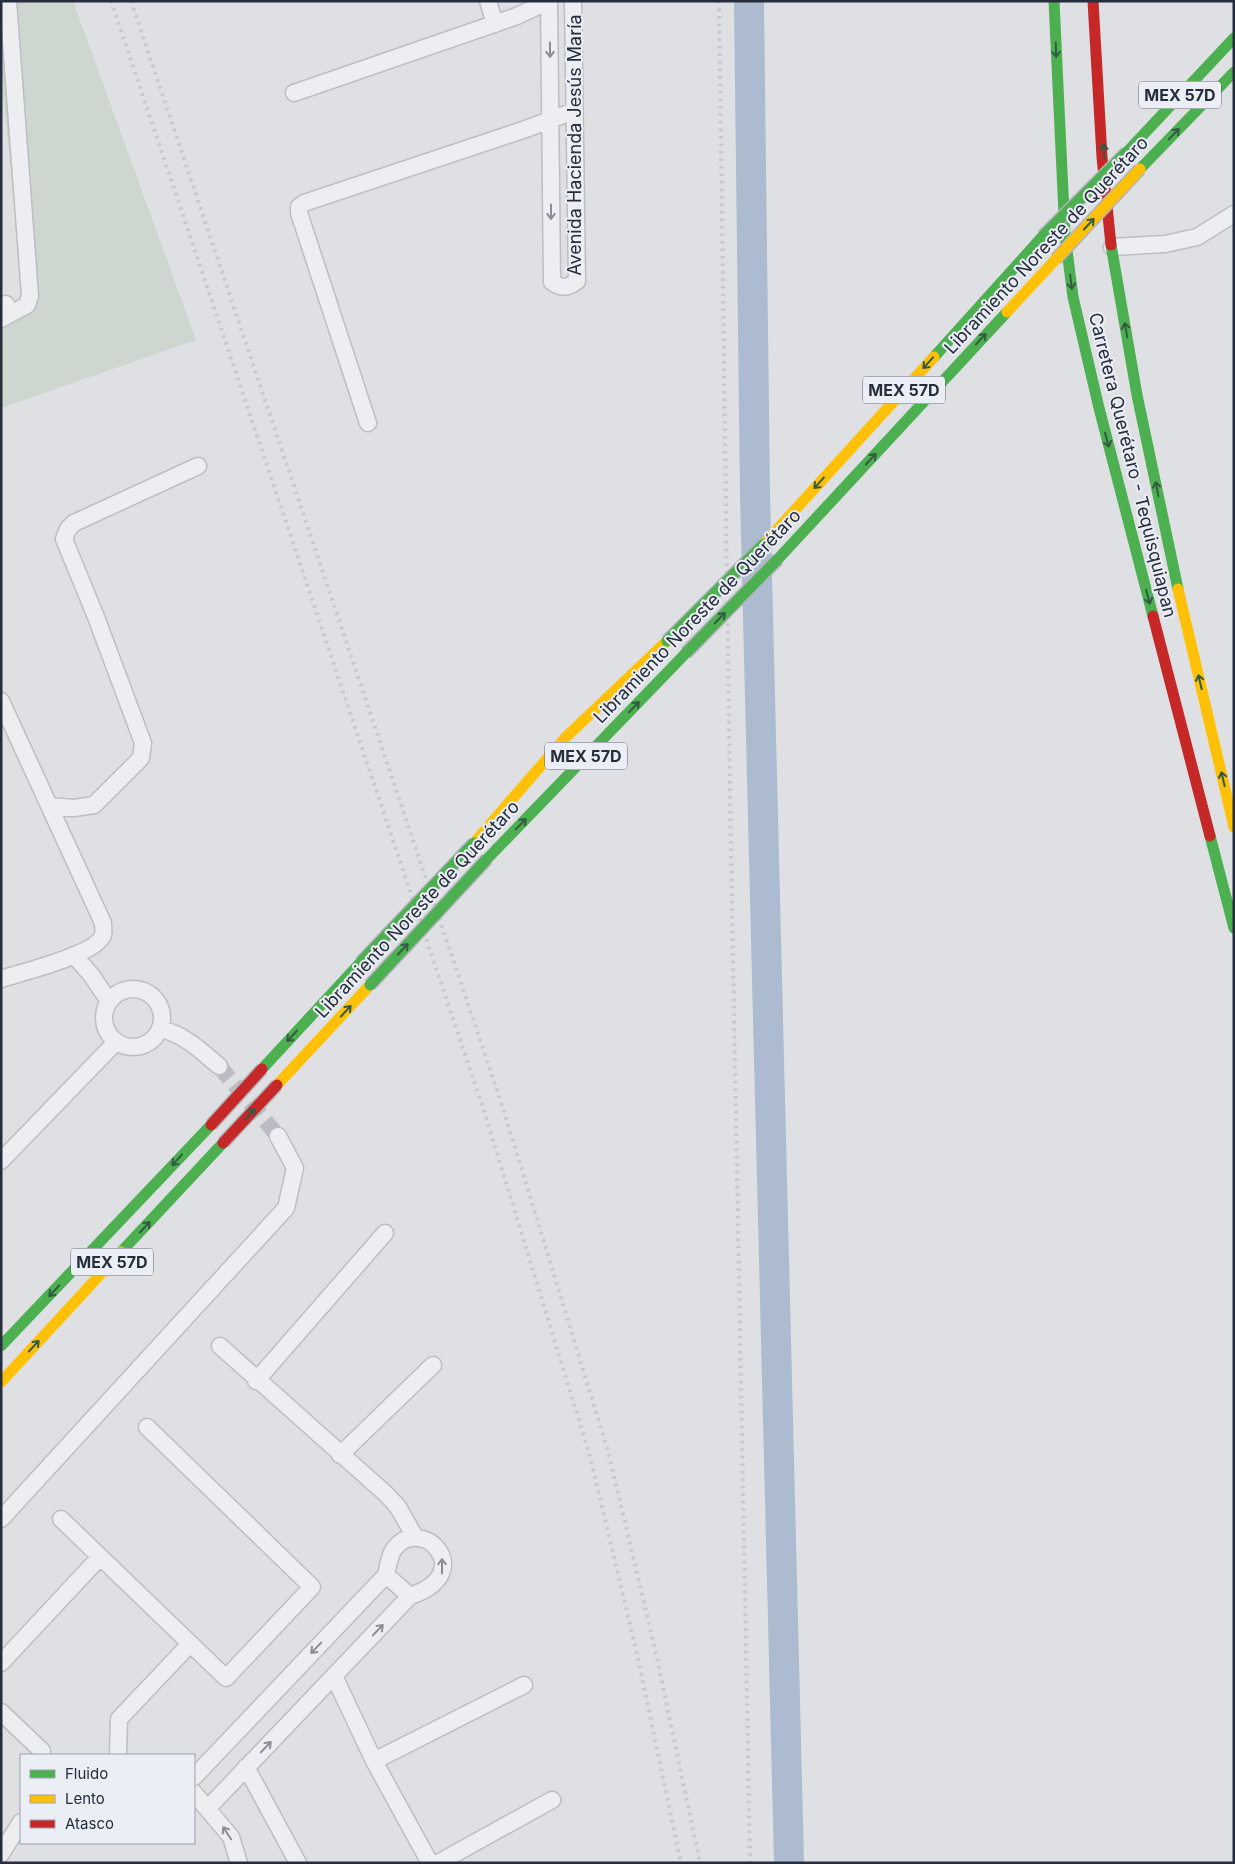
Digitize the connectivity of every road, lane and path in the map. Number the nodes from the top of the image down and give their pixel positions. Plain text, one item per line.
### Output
1 (8, 1) edge
2 (488, 1) edge
3 (549, 1) edge
4 (573, 1) edge
5 (1054, 1) edge
6 (1093, 1) edge
7 (495, 24) junction
8 (1234, 38) edge
9 (1234, 72) edge
10 (294, 93) dead end
11 (574, 111) junction
12 (551, 119) junction
13 (1234, 214) edge
14 (1112, 247) junction
15 (3, 310) edge
16 (368, 423) dead end
17 (198, 466) dead end
18 (1, 701) edge
19 (49, 806) junction
20 (1234, 827) edge
21 (1234, 928) edge
22 (74, 955) junction
23 (1, 979) edge
24 (108, 1000) junction
25 (161, 1029) junction
26 (116, 1042) junction
27 (219, 1066) tunnel mouth
28 (278, 1136) tunnel mouth
29 (1, 1161) edge
30 (385, 1233) dead end
31 (1, 1346) edge
32 (220, 1346) dead end
33 (433, 1365) dead end
34 (256, 1381) junction
35 (1, 1382) edge
36 (147, 1427) dead end
37 (340, 1455) junction
38 (1, 1519) edge
39 (61, 1520) dead end
40 (415, 1537) junction
41 (100, 1557) junction
42 (386, 1575) junction
43 (410, 1596) junction
44 (190, 1644) junction
45 (1, 1663) edge
46 (334, 1676) junction
47 (524, 1685) dead end
48 (1, 1712) edge
49 (42, 1751) dead end
50 (118, 1754) edge
51 (374, 1761) junction
52 (246, 1767) junction
53 (195, 1776) edge
54 (195, 1793) edge
55 (552, 1800) dead end
56 (208, 1808) junction
57 (20, 1824) edge
58 (1, 1854) edge
59 (239, 1863) edge
60 (298, 1863) edge
61 (430, 1863) edge
62 (438, 1863) edge

1 - 15 street
2 - 7 street
3 - 7 street
3 -> 12 street, Avenida Hacienda Jesús María
4 - 11 street, Avenida Hacienda Jesús María
5 -> 21 main road, Carretera Querétaro - Tequisquiapan
14 -> 6 main road, Carretera Querétaro - Tequisquiapan
7 - 10 street
8 -> 31 main road, Libramiento Noreste de Querétaro / MEX 57D, bridge
35 -> 9 main road, Libramiento Noreste de Querétaro / MEX 57D, bridge
11 - 12 street
12 -> 11 street, Avenida Hacienda Jesús María
12 - 16 street
13 - 14 street
20 -> 14 main road, Carretera Querétaro - Tequisquiapan
17 - 19 street
18 - 19 street
19 - 22 street
22 - 23 street
22 - 24 street
24 - 25 street
24 - 26 street
25 - 26 street
25 - 27 street
26 - 29 street
28 - 38 street
30 - 34 street
32 - 34 street
33 - 37 street
34 - 37 street
36 - 44 street
37 - 40 street
39 - 41 street
40 - 42 street
43 -> 40 street
41 - 44 street
41 - 45 street
42 - 43 street
42 -> 53 street
46 -> 43 street
44 - 50 street
46 - 51 street
52 -> 46 street
47 - 51 street
48 - 49 street
51 - 61 street
52 - 56 street
52 - 60 street
54 - 56 street
55 - 62 street
59 -> 56 street
57 - 58 street

